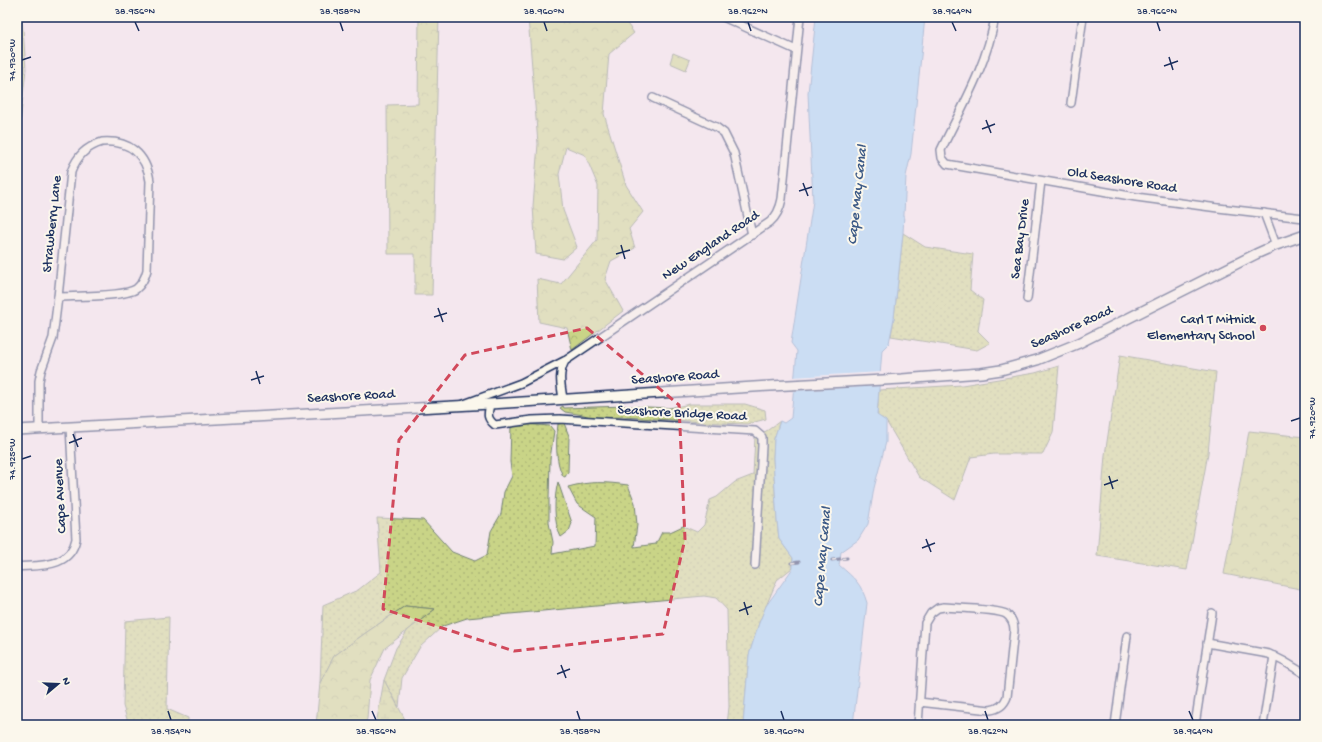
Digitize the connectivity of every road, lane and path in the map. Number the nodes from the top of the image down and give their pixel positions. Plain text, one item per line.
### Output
1 (723, 17) edge
2 (800, 17) edge
3 (994, 17) edge
4 (1083, 17) edge
5 (796, 50) junction
6 (653, 98) dead end
7 (1071, 103) dead end
8 (1041, 181) junction
9 (1264, 213) junction
10 (1304, 218) dead end
11 (752, 235) junction
12 (1305, 235) edge
13 (1276, 245) junction
14 (58, 297) junction
15 (1027, 299) dead end
16 (565, 361) junction
17 (563, 398) junction
18 (490, 404) junction
19 (460, 405) junction
20 (70, 427) junction
21 (39, 428) junction
22 (17, 430) edge
23 (755, 566) dead end
24 (17, 567) edge
25 (1212, 613) dead end
26 (1127, 636) dead end
27 (1207, 643) junction
28 (1274, 656) junction
29 (1305, 674) edge
30 (919, 702) junction
31 (918, 725) edge
32 (1116, 725) edge
33 (1195, 725) edge
34 (1263, 725) edge

1 - 5 street
2 - 5 street, New England Road
3 - 8 street, Old Seashore Road
4 - 7 street
5 - 11 street, New England Road
6 - 11 street
8 - 9 street, Old Seashore Road
8 - 15 street, Sea Bay Drive
9 - 10 street, Old Seashore Road
9 - 13 street
11 - 16 street, New England Road
12 - 13 main road, Seashore Road
13 - 17 main road, Seashore Road
14 - 14 street, Strawberry Lane
14 - 21 street, Strawberry Lane
16 - 17 street
16 - 19 street, New England Road
17 - 18 main road, Seashore Road
18 - 19 main road, Seashore Road
18 - 23 street, Seashore Bridge Road
19 - 20 main road, Seashore Road
20 - 21 main road, Seashore Road
20 - 24 street, Cape Avenue
21 - 22 main road, Seashore Road
25 - 27 street
26 - 32 street
27 - 28 street
27 - 33 street
28 - 29 street
28 - 34 street
30 - 30 street
30 - 31 street

